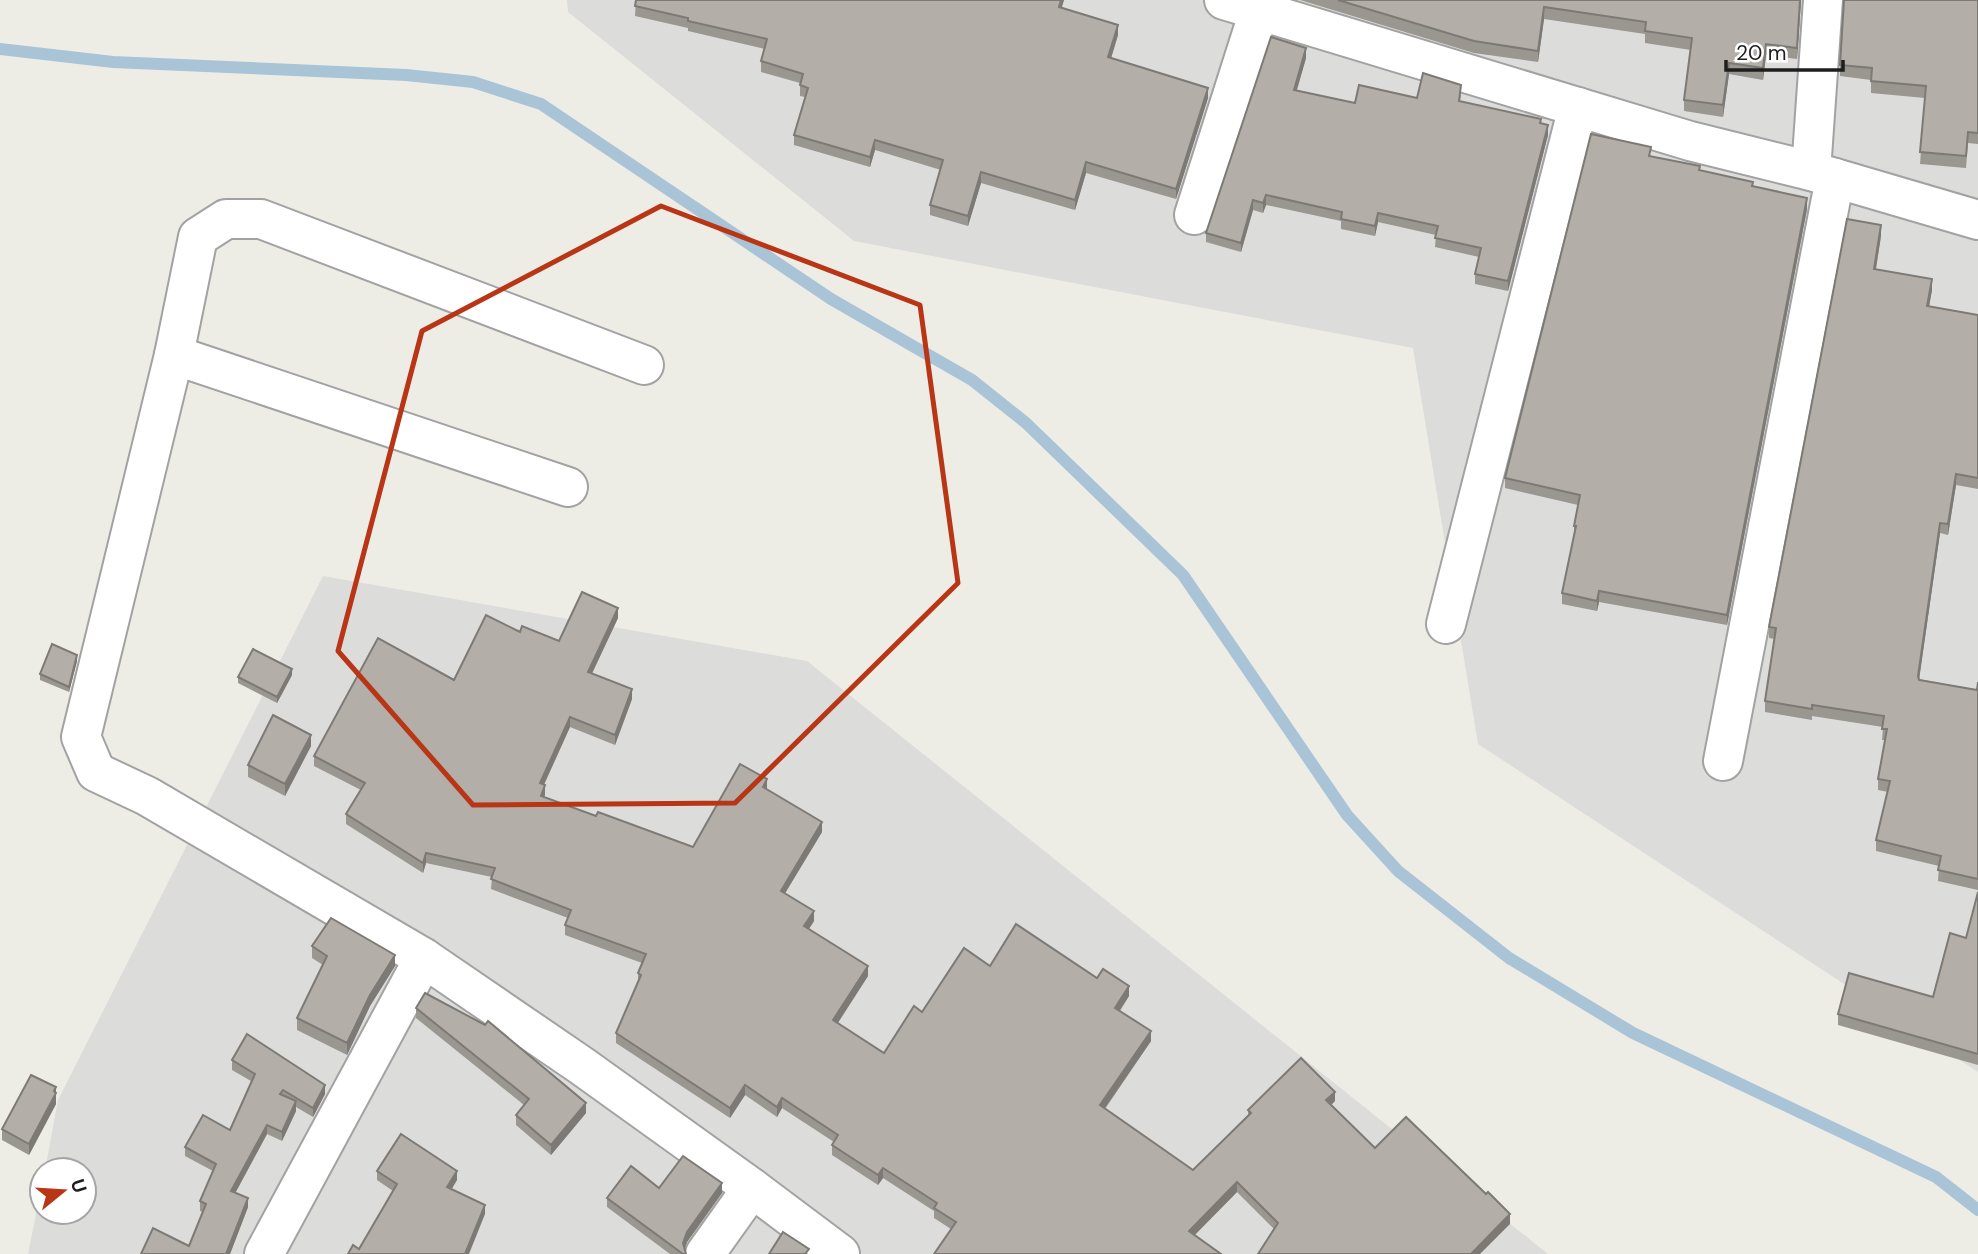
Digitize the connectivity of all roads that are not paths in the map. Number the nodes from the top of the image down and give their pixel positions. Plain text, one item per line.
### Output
1 (1224, 0) edge
2 (1823, 0) edge
3 (1259, 11) junction
4 (1578, 107) junction
5 (1823, 174) junction
6 (1194, 215) dead end
7 (1978, 220) edge
8 (174, 355) junction
9 (644, 365) dead end
10 (568, 487) dead end
11 (1446, 624) dead end
12 (1723, 761) dead end
13 (424, 958) junction
14 (752, 1188) junction
15 (264, 1254) edge
16 (705, 1254) edge
17 (840, 1254) edge

1 - 3 street
2 - 5 street
3 - 4 street
3 - 6 street
4 - 5 street
4 - 11 street
5 - 7 street
5 - 12 street
8 - 9 street
8 - 10 street
8 - 13 street
13 - 14 street
13 - 15 street
14 - 16 street
14 - 17 street

